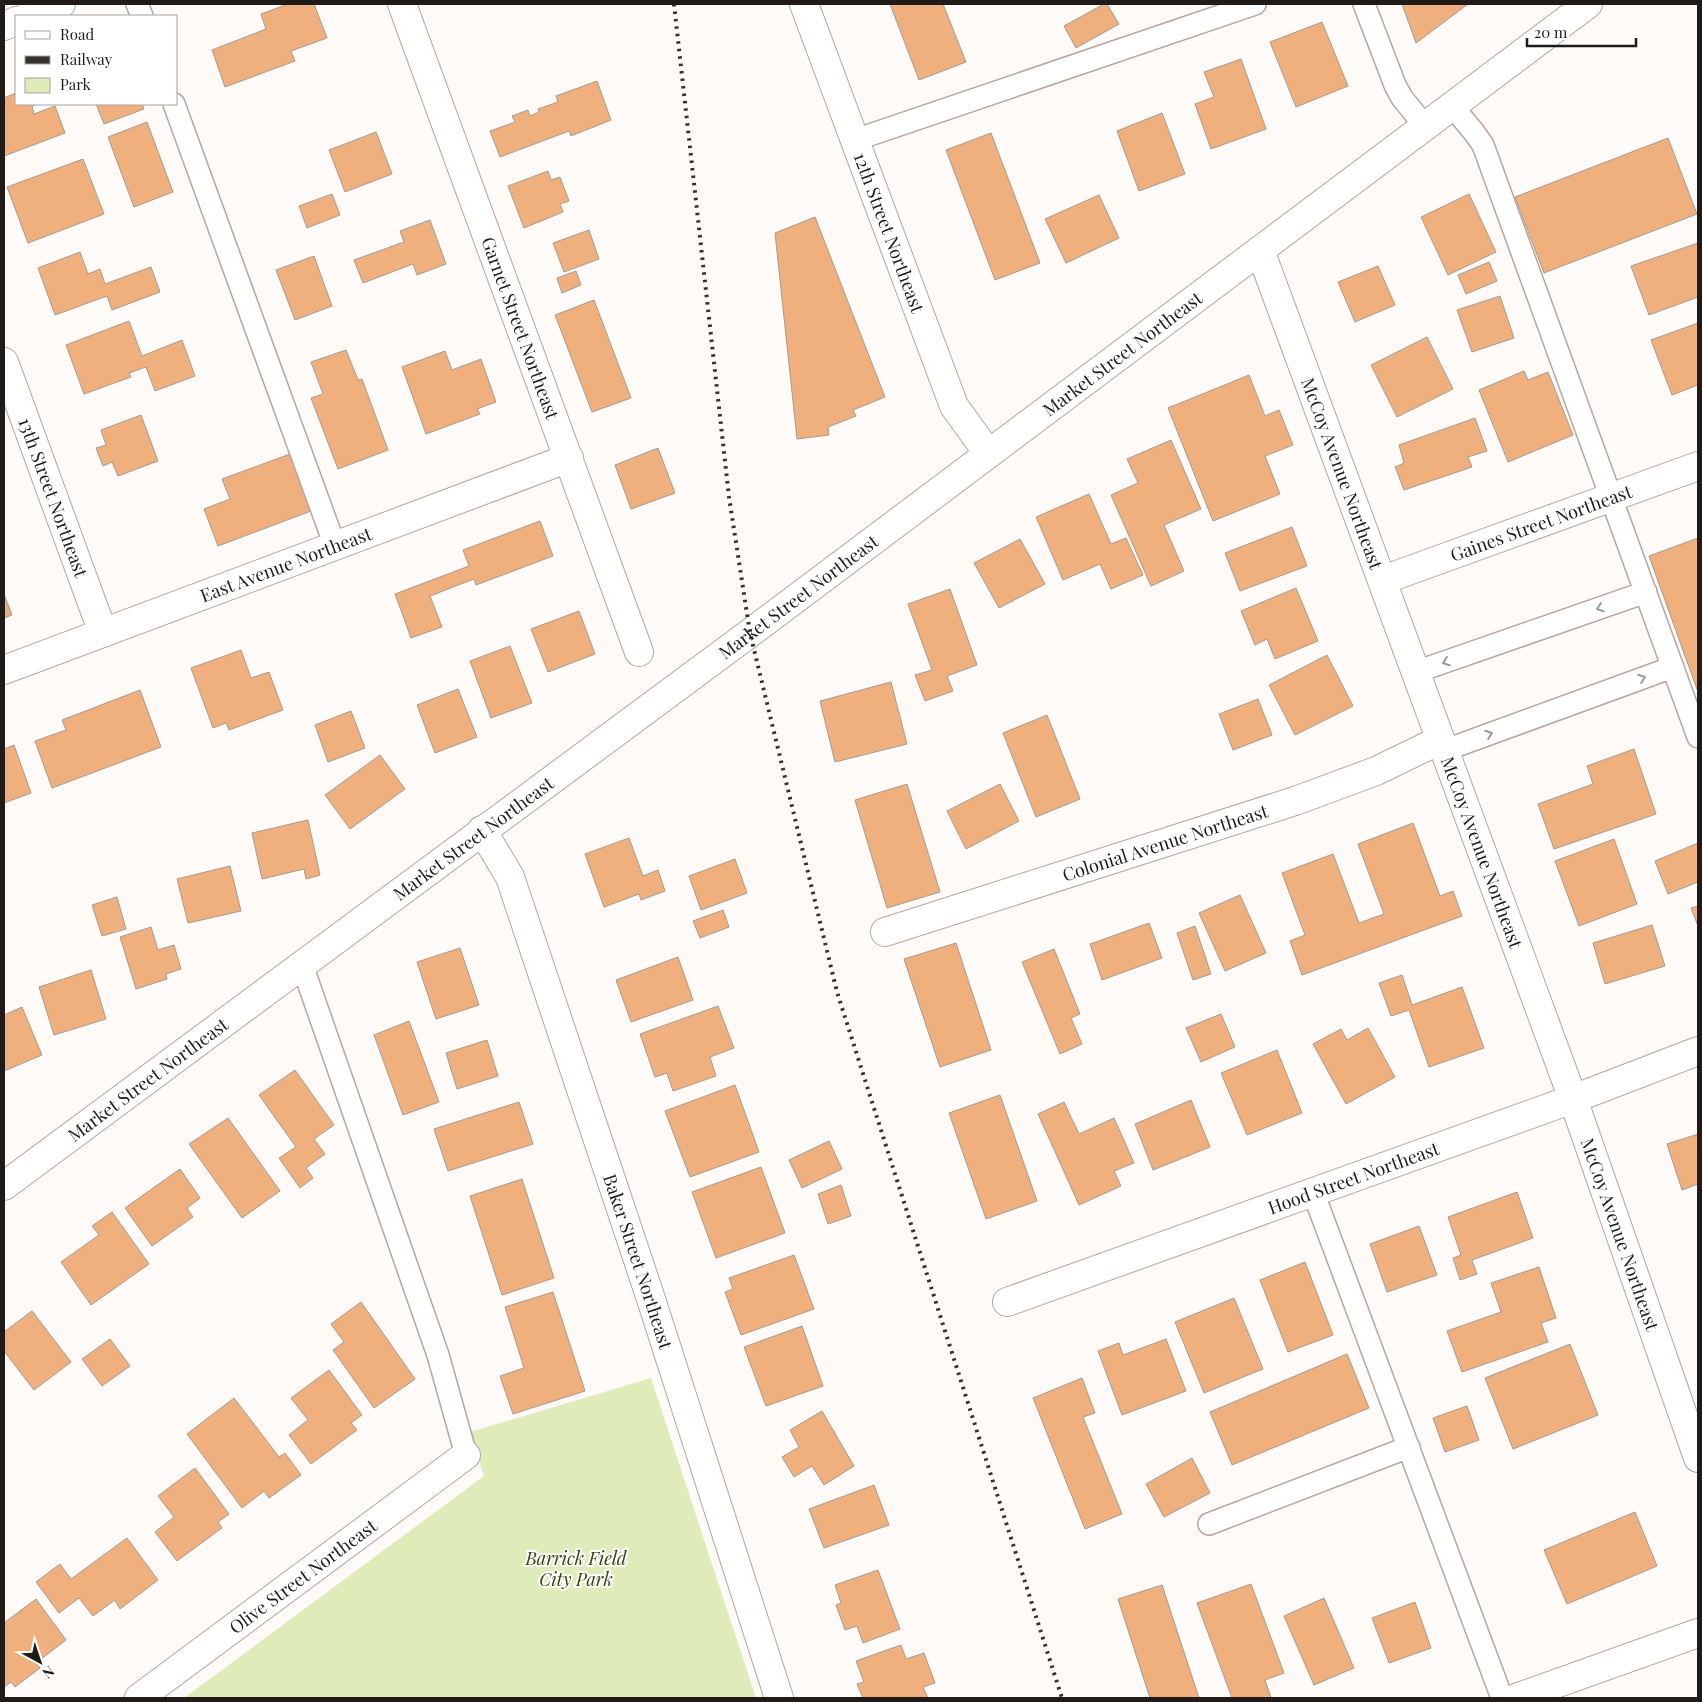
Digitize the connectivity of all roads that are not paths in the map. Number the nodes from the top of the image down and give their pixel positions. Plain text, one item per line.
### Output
1 (61, 4) edge
2 (402, 4) edge
3 (804, 4) edge
4 (1255, 4) edge
5 (1364, 4) edge
6 (1588, 4) edge
7 (31, 15) edge
8 (174, 105) edge
9 (1452, 106) junction
10 (1425, 126) junction
11 (855, 140) junction
12 (1260, 250) junction
13 (4, 362) edge
14 (988, 453) junction
15 (569, 458) junction
16 (1698, 466) edge
17 (1611, 498) junction
18 (335, 546) junction
19 (1383, 580) junction
20 (1646, 592) junction
21 (103, 633) junction
22 (638, 652) dead end
23 (1673, 667) junction
24 (4, 670) edge
25 (1416, 672) junction
26 (1698, 737) edge
27 (1442, 745) junction
28 (482, 830) junction
29 (886, 932) dead end
30 (302, 965) junction
31 (1698, 1051) edge
32 (1573, 1099) junction
33 (4, 1186) edge
34 (1313, 1192) junction
35 (1007, 1302) dead end
36 (1408, 1446) junction
37 (466, 1455) joint
38 (1698, 1458) edge
39 (1209, 1524) dead end
40 (1698, 1633) edge
41 (139, 1698) edge
42 (779, 1698) edge
43 (1502, 1698) edge
44 (1516, 1698) edge

1 - 7 street
2 - 15 street, Garnet Street Northeast
3 - 11 street, 12th Street Northeast
4 - 11 lane
5 - 10 lane
6 - 9 street, Market Street Northeast
8 - 18 lane
9 - 10 street, Market Street Northeast
9 - 17 lane
10 - 12 street, Market Street Northeast
11 - 14 street, 12th Street Northeast
12 - 14 street, Market Street Northeast
12 - 19 street, McCoy Avenue Northeast
13 - 21 street, 13th Street Northeast
14 - 28 street, Market Street Northeast
15 - 18 street, East Avenue Northeast
15 - 22 street, Garnet Street Northeast
16 - 17 street, Gaines Street Northeast
17 - 19 street, Gaines Street Northeast
17 - 20 lane
18 - 21 street, East Avenue Northeast
19 - 25 street, McCoy Avenue Northeast
20 - 23 lane
20 -> 25 lane
21 - 24 street, East Avenue Northeast
23 - 26 lane
27 -> 23 lane
25 - 27 street, McCoy Avenue Northeast
27 - 29 street, Colonial Avenue Northeast
27 - 32 street, McCoy Avenue Northeast
28 - 30 street, Market Street Northeast
28 - 42 street, Baker Street Northeast
30 - 33 street, Market Street Northeast
30 - 37 lane
31 - 32 street, Hood Street Northeast
32 - 34 street, Hood Street Northeast
32 - 38 street, McCoy Avenue Northeast
34 - 35 street, Hood Street Northeast
34 - 36 lane
36 - 39 lane
36 - 43 lane
37 - 41 street, Olive Street Northeast
40 - 44 street

